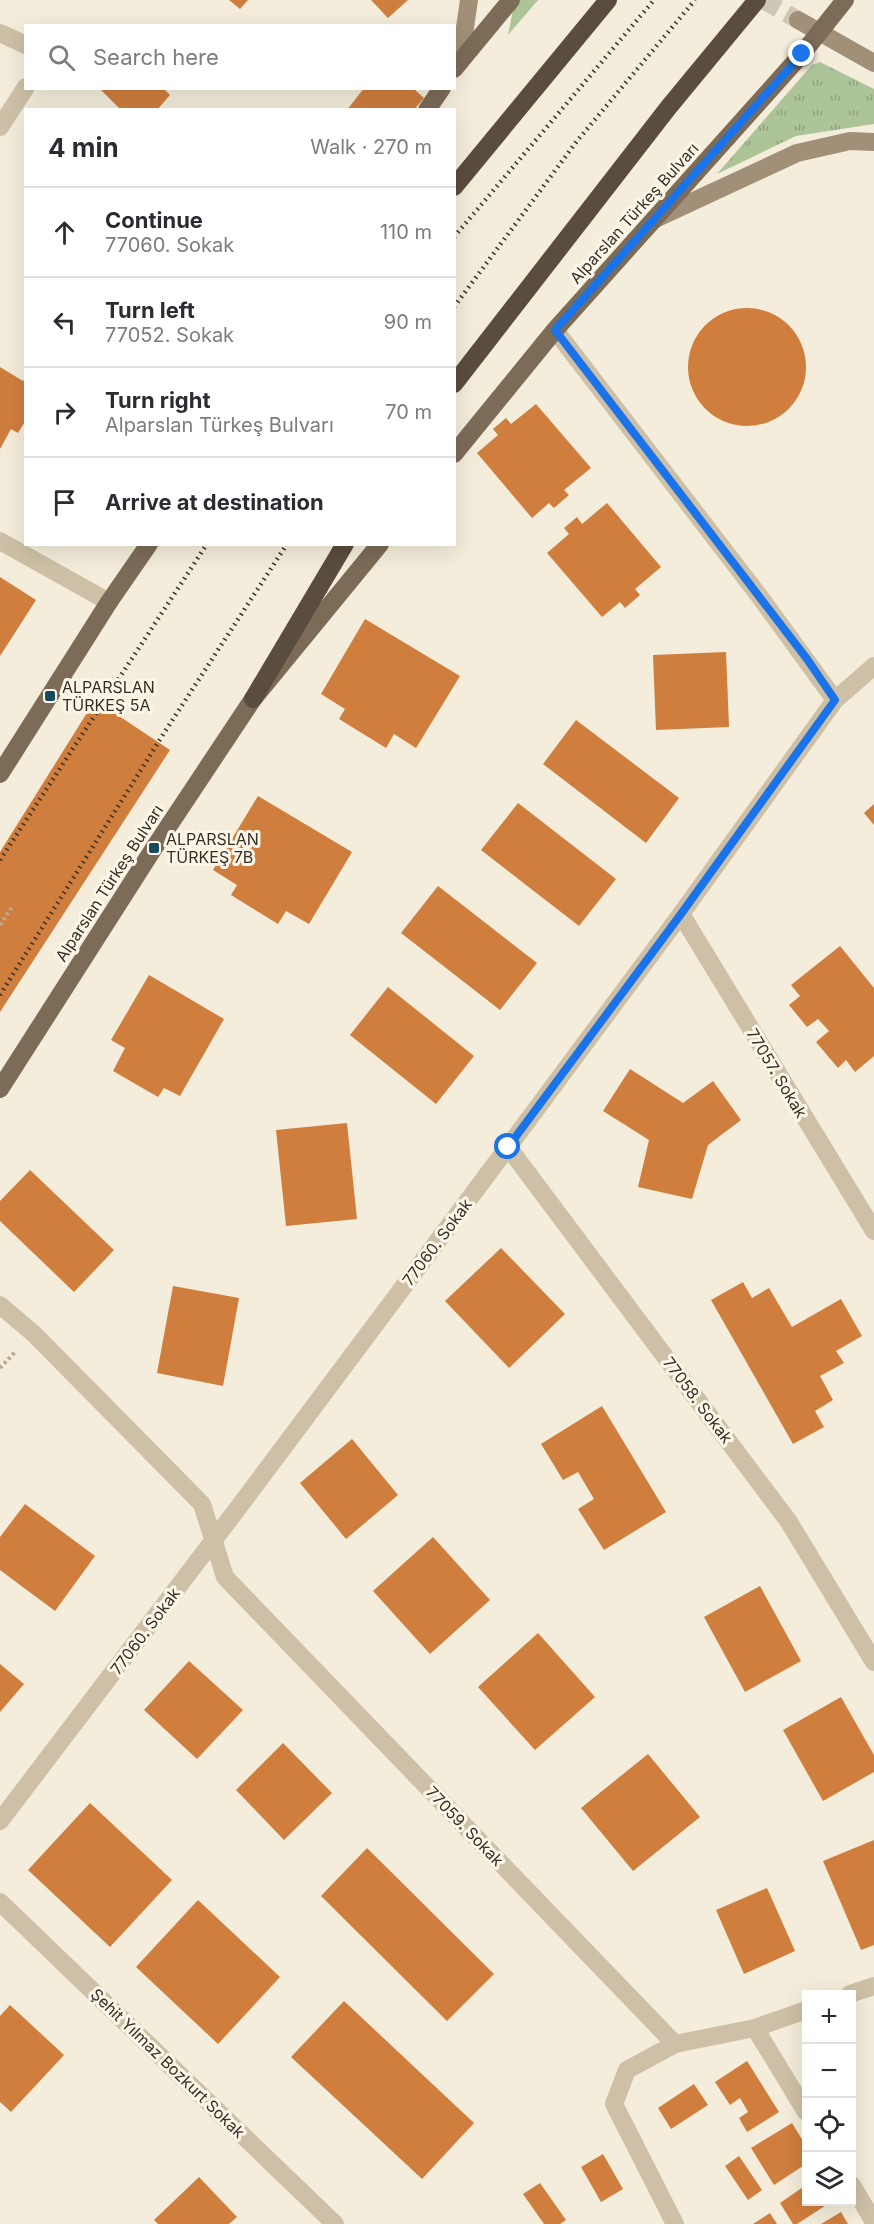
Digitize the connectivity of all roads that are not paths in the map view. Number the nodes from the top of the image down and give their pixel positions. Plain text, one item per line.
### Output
1 (469, 0) edge
2 (511, 0) edge
3 (608, 0) edge
4 (757, 0) edge
5 (845, 0) edge
6 (798, 20) tunnel mouth
7 (820, 32) junction
8 (0, 33) edge
9 (24, 44) edge
10 (874, 63) edge
11 (457, 66) edge
12 (24, 90) edge
13 (441, 90) edge
14 (428, 108) edge
15 (0, 127) edge
16 (874, 142) edge
17 (456, 185) edge
18 (655, 219) junction
19 (555, 330) junction
20 (456, 381) edge
21 (456, 452) edge
22 (0, 541) edge
23 (148, 546) edge
24 (344, 546) edge
25 (378, 546) edge
26 (109, 602) junction
27 (874, 666) edge
28 (253, 699) junction
29 (835, 700) junction
30 (0, 774) edge
31 (681, 914) junction
32 (0, 1089) edge
33 (508, 1147) junction
34 (874, 1231) edge
35 (0, 1305) edge
36 (214, 1540) junction
37 (874, 1662) edge
38 (0, 1821) edge
39 (0, 1902) edge
40 (874, 1986) edge
41 (856, 1993) edge
42 (802, 2012) edge
43 (755, 2028) junction
44 (675, 2044) junction
45 (802, 2104) edge
46 (856, 2193) edge
47 (874, 2222) edge
48 (335, 2224) edge
49 (675, 2224) edge

1 - 11 main road
2 - 11 main road
3 - 17 highway
4 - 20 highway, Alparslan Türkeş Bulvarı
5 - 7 main road, Alparslan Türkeş Bulvarı
6 - 7 main road
7 - 10 main road
7 - 18 main road, Alparslan Türkeş Bulvarı
8 - 9 street
12 - 15 street
13 - 14 main road
16 - 18 main road
18 - 19 main road, Alparslan Türkeş Bulvarı
19 - 21 main road, Alparslan Türkeş Bulvarı
19 - 29 street
22 - 26 street
23 - 26 main road
24 - 28 highway, Alparslan Türkeş Bulvarı
25 - 28 main road, Alparslan Türkeş Bulvarı
26 - 30 main road
27 - 29 street, 77060. Sokak
28 - 32 main road, Alparslan Türkeş Bulvarı
29 - 31 street, 77060. Sokak
31 - 33 street, 77060. Sokak
31 - 34 street, 77057. Sokak
33 - 36 street, 77060. Sokak
33 - 37 street, 77058. Sokak
35 - 36 street, 77059. Sokak
36 - 38 street, 77060. Sokak
36 - 44 street, 77059. Sokak
39 - 48 street, Şehit Yılmaz Bozkurt Sokak
40 - 41 street
42 - 43 street
43 - 44 street
43 - 45 street
44 - 49 street
46 - 47 street

